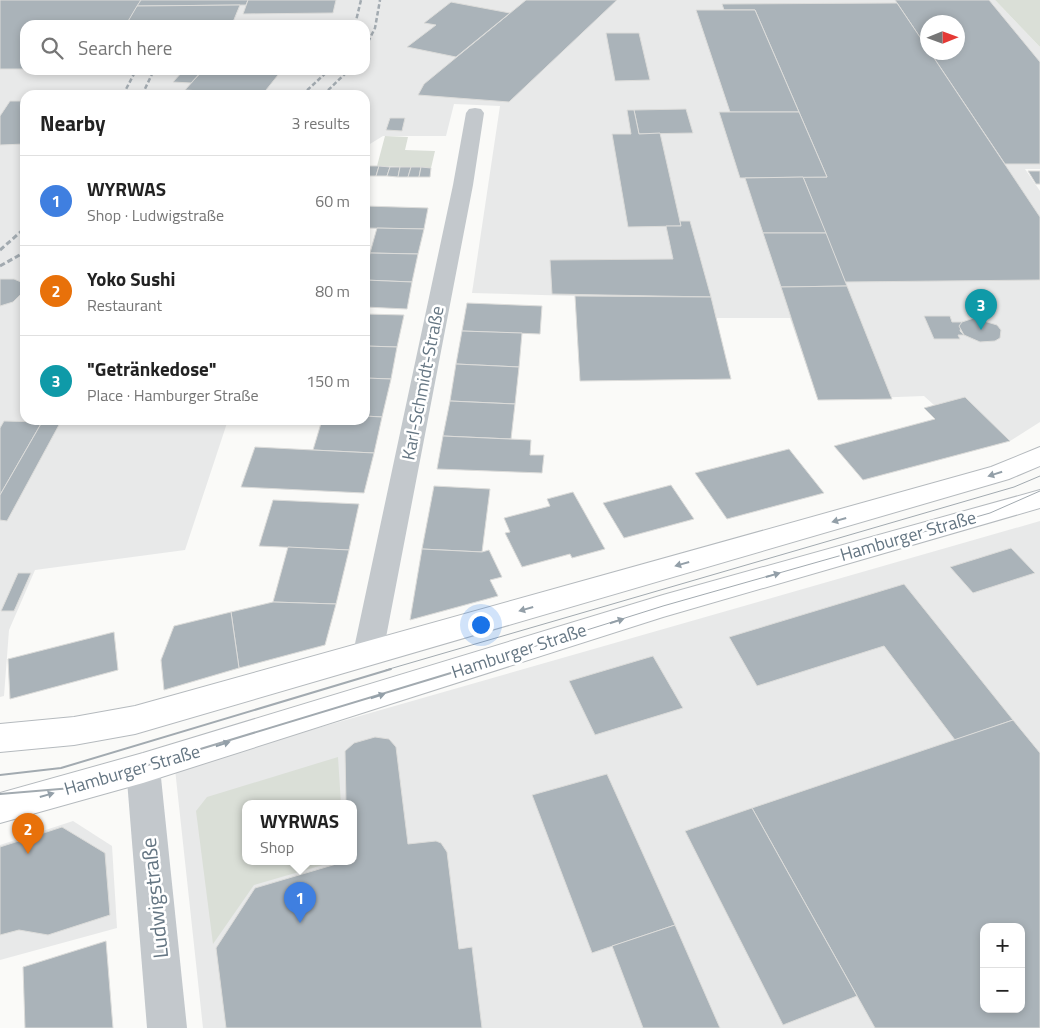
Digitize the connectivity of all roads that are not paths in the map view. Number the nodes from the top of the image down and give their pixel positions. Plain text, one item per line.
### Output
1 (475, 113) dead end
2 (1040, 456) edge
3 (1040, 499) edge
4 (368, 653) junction
5 (0, 738) edge
6 (143, 768) junction
7 (0, 808) edge
8 (167, 1028) edge

1 - 4 street, Karl-Schmidt-Straße
2 -> 4 main road, Hamburger Straße
6 -> 3 main road, Hamburger Straße
4 - 5 main road, Hamburger Straße
7 -> 6 main road, Hamburger Straße
6 - 8 street, Ludwigstraße

